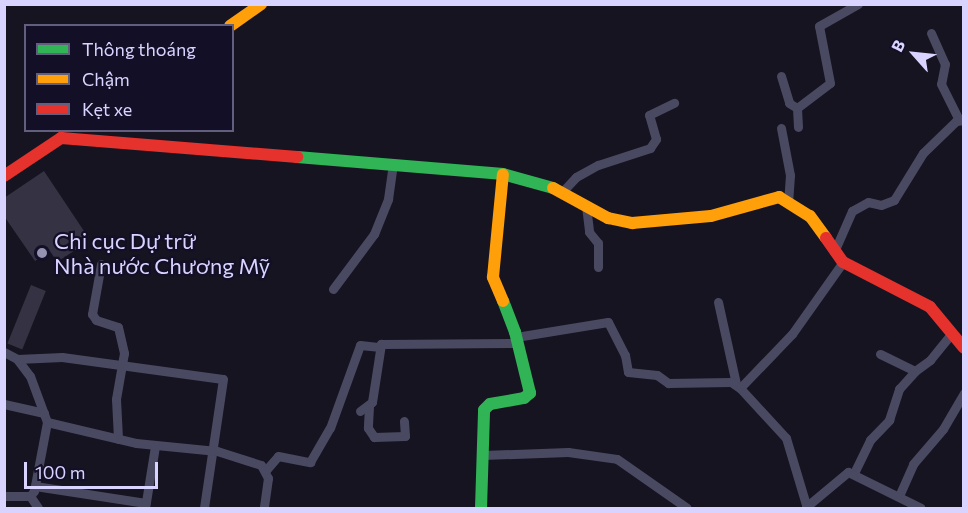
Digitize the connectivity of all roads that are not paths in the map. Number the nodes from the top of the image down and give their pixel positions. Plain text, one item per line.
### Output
1 (261, 4) edge
2 (858, 4) edge
3 (233, 24) edge
4 (930, 33) dead end
5 (782, 76) dead end
6 (674, 103) dead end
7 (797, 108) junction
8 (961, 120) edge
9 (798, 127) dead end
10 (780, 128) dead end
11 (69, 132) edge
12 (61, 138) junction
13 (393, 165) junction
14 (503, 174) junction
15 (4, 176) edge
16 (563, 191) junction
17 (788, 201) junction
18 (586, 206) junction
19 (834, 252) junction
20 (843, 262) junction
21 (101, 264) dead end
22 (598, 267) dead end
23 (333, 289) dead end
24 (718, 302) dead end
25 (952, 333) junction
26 (517, 340) junction
27 (378, 347) junction
28 (963, 348) edge
29 (4, 352) edge
30 (880, 354) dead end
31 (17, 359) junction
32 (123, 366) junction
33 (915, 371) junction
34 (738, 386) junction
35 (963, 393) edge
36 (4, 404) edge
37 (369, 406) junction
38 (360, 411) dead end
39 (45, 418) junction
40 (404, 421) dead end
41 (118, 439) junction
42 (155, 446) junction
43 (213, 451) junction
44 (483, 455) junction
45 (266, 470) junction
46 (854, 472) junction
47 (35, 486) junction
48 (4, 496) edge
49 (30, 496) junction
50 (899, 496) junction
51 (146, 506) edge
52 (38, 508) edge
53 (204, 508) edge
54 (264, 508) edge
55 (481, 508) edge
56 (687, 508) edge
57 (807, 508) edge
58 (921, 508) edge

1 - 3 main road
2 - 7 street
4 - 8 street
5 - 7 street
6 - 16 street
7 - 9 street
8 - 19 street
10 - 17 street
11 - 12 main road
12 - 13 main road
12 - 15 main road
13 - 14 main road
13 - 23 street
14 - 16 main road
14 - 26 main road
16 - 18 main road
17 - 18 main road
17 - 19 main road
18 - 22 street
19 - 20 main road
20 - 25 main road
20 - 34 street
21 - 32 street
24 - 34 street
25 - 28 main road
25 - 33 street
26 - 27 street
26 - 34 street
26 - 44 main road
27 - 37 street
27 - 45 street
29 - 31 street
30 - 33 street
31 - 32 street
31 - 39 street
32 - 41 street
32 - 43 street
33 - 46 street
34 - 57 street
35 - 50 street
36 - 39 street
37 - 38 street
37 - 40 street
39 - 41 street
39 - 47 street
41 - 42 street
42 - 43 street
42 - 51 street
43 - 45 street
43 - 53 street
44 - 55 main road
44 - 56 street
45 - 54 street
46 - 50 street
46 - 57 street
47 - 49 street
47 - 51 street
48 - 49 street
49 - 52 street
50 - 58 street

